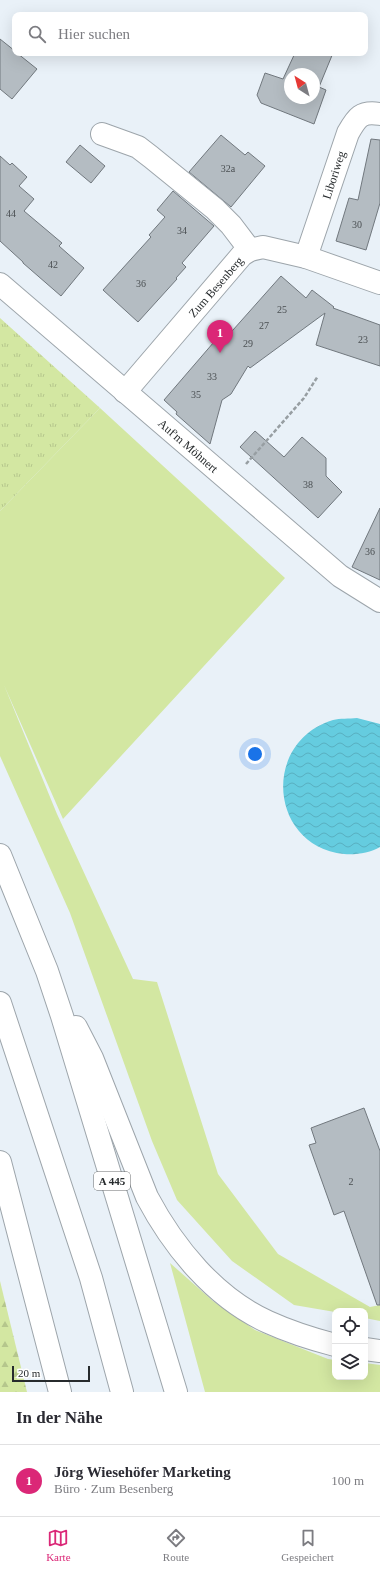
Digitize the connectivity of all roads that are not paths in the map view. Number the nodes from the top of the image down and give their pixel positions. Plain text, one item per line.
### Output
1 (380, 114) edge
2 (102, 134) dead end
3 (250, 250) junction
4 (306, 257) junction
5 (380, 283) edge
6 (0, 284) edge
7 (125, 392) junction
8 (380, 601) edge
9 (0, 854) edge
10 (47, 971) junction
11 (0, 1003) edge
12 (0, 1162) edge
13 (332, 1344) edge
14 (368, 1349) edge
15 (380, 1351) edge
16 (60, 1392) edge
17 (122, 1392) edge
18 (176, 1392) edge

1 - 4 main road, Liboriweg
2 - 3 main road
3 - 4 main road, Zum Besenberg
3 - 7 main road, Zum Besenberg
4 - 5 main road, Zum Besenberg
6 - 7 main road, Auf'm Möhnert
7 - 8 main road, Auf'm Möhnert
9 - 10 main road, A 445
10 - 13 main road
10 - 18 main road, A 445
11 - 17 main road
12 - 16 main road
14 - 15 main road

